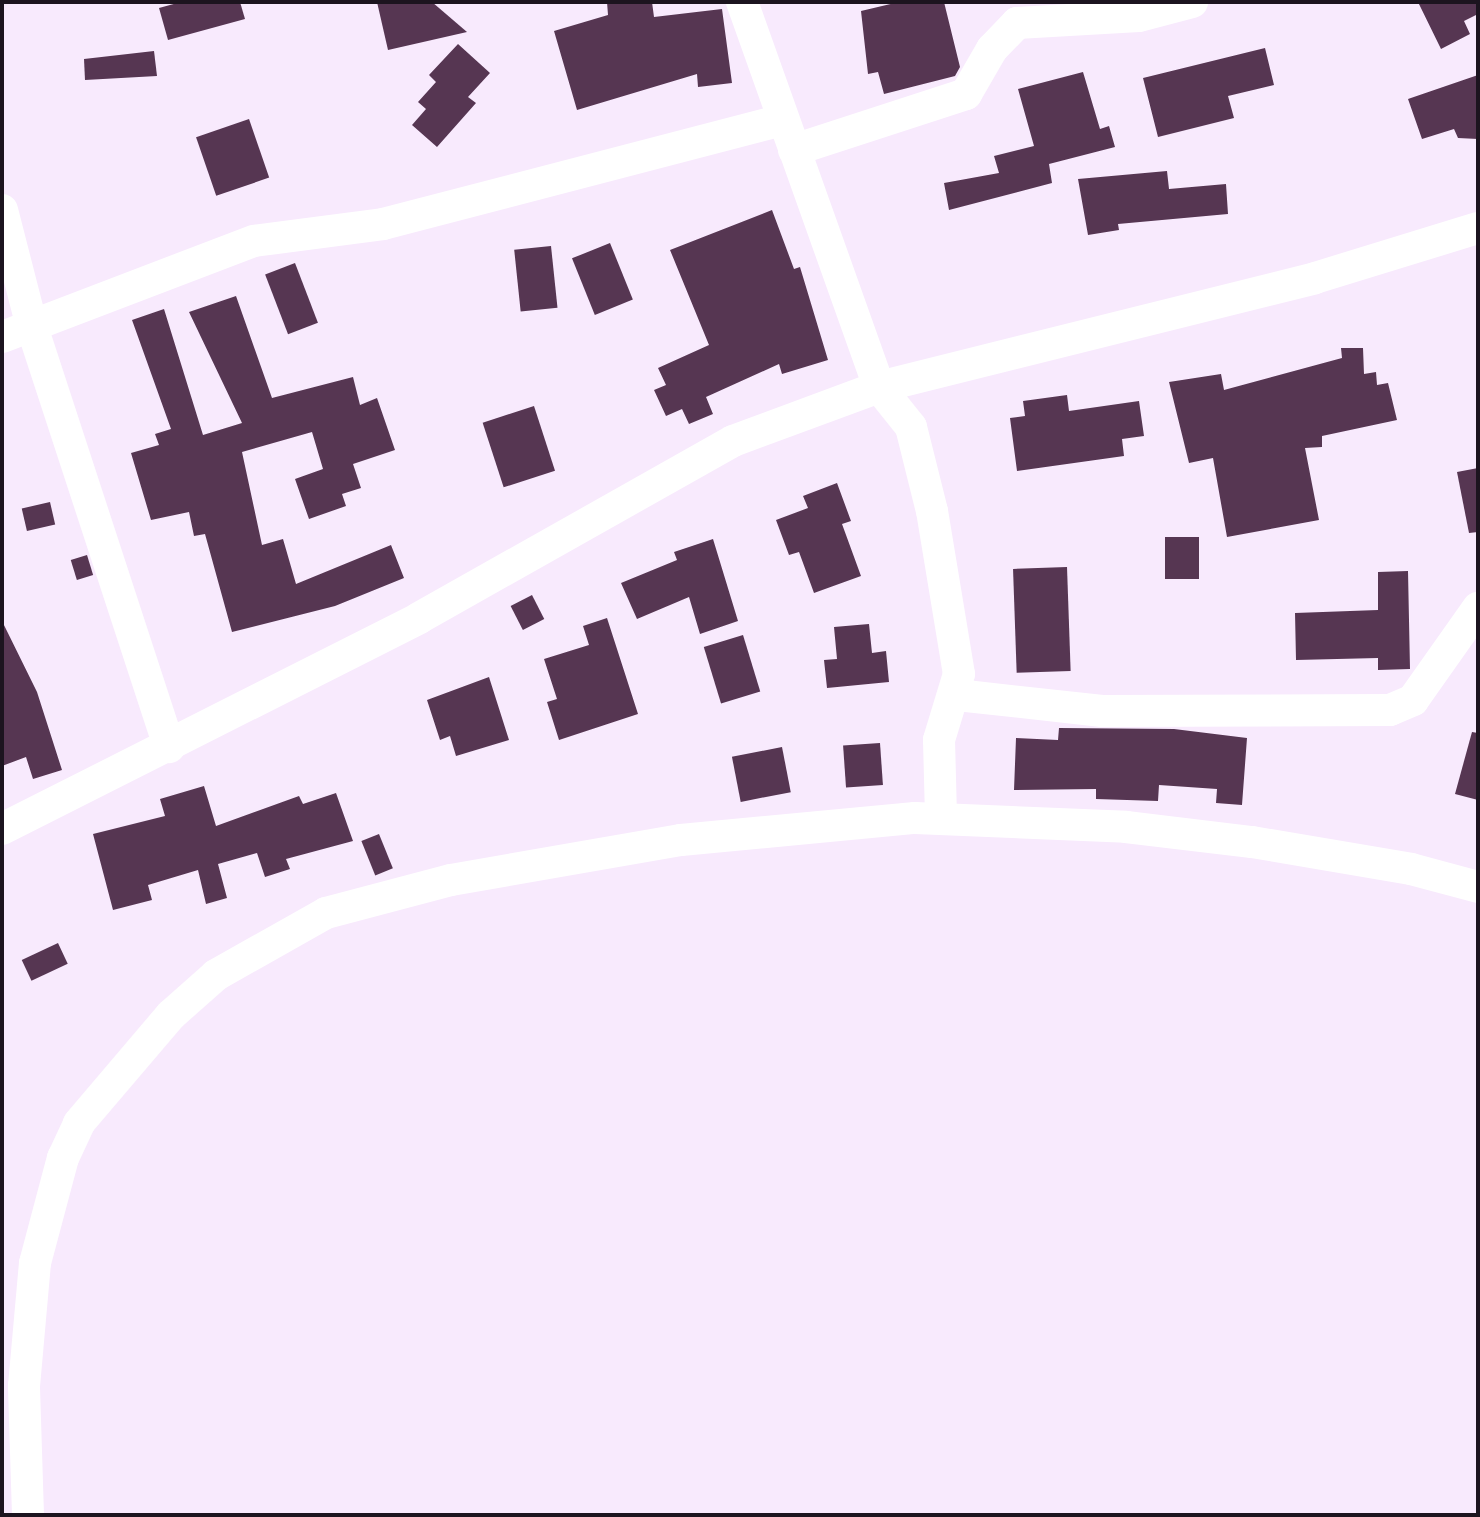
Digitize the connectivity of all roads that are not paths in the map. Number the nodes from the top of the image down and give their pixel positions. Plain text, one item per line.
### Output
1 (742, 2) edge
2 (1192, 2) edge
3 (782, 120) junction
4 (794, 150) junction
5 (2, 210) edge
6 (1478, 228) edge
7 (32, 327) junction
8 (2, 337) edge
9 (879, 387) junction
10 (1478, 608) edge
11 (957, 695) junction
12 (169, 747) junction
13 (941, 817) junction
14 (2, 829) edge
15 (1478, 887) edge
16 (28, 1515) edge

1 - 3 street
2 - 4 street
3 - 4 street
3 - 7 street
4 - 9 street
5 - 7 street
6 - 9 street
7 - 8 street
7 - 12 street
9 - 11 street
9 - 12 street
10 - 11 street
11 - 13 street
12 - 14 street
13 - 15 street
13 - 16 street

